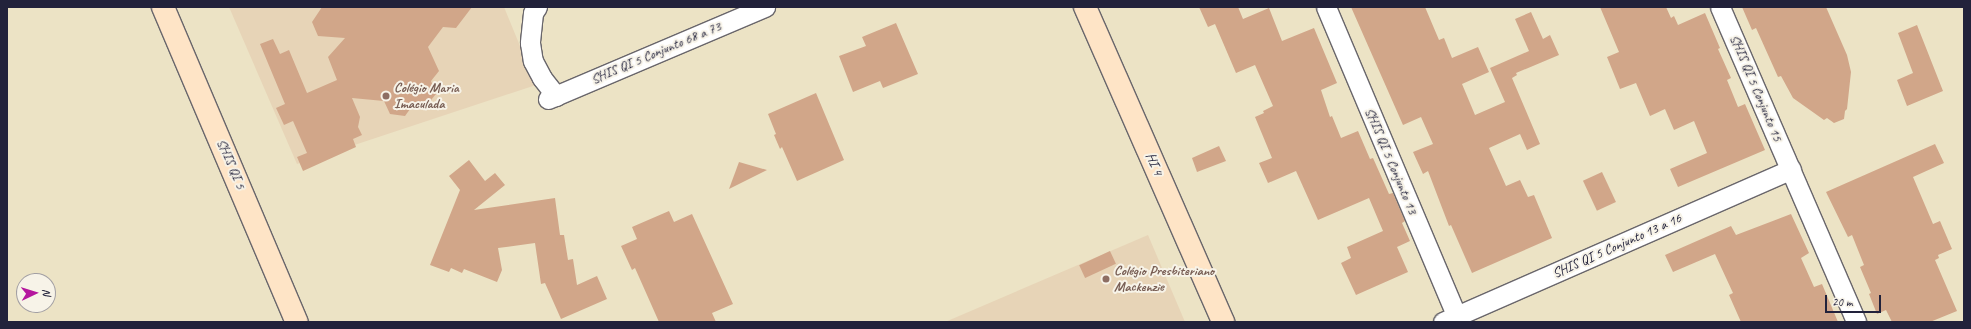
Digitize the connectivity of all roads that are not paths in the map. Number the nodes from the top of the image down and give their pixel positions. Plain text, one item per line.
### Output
1 (163, 7) edge
2 (537, 7) edge
3 (765, 7) edge
4 (1085, 7) edge
5 (1326, 7) edge
6 (1720, 7) edge
7 (1791, 169) junction
8 (1453, 320) edge
9 (297, 322) edge
10 (1223, 322) edge
11 (1856, 322) edge

1 - 9 street, SHIS QI 5
2 - 3 street, SHIS QI 5 Conjunto 68 a 73
4 - 10 street, HI 4
5 - 8 street, SHIS QI 5 Conjunto 13
6 - 7 street, SHIS QI 5 Conjunto 15
7 - 8 street, SHIS QI 5 Conjunto 13 a 16
7 - 11 street, SHIS QI 5 Conjunto 15

